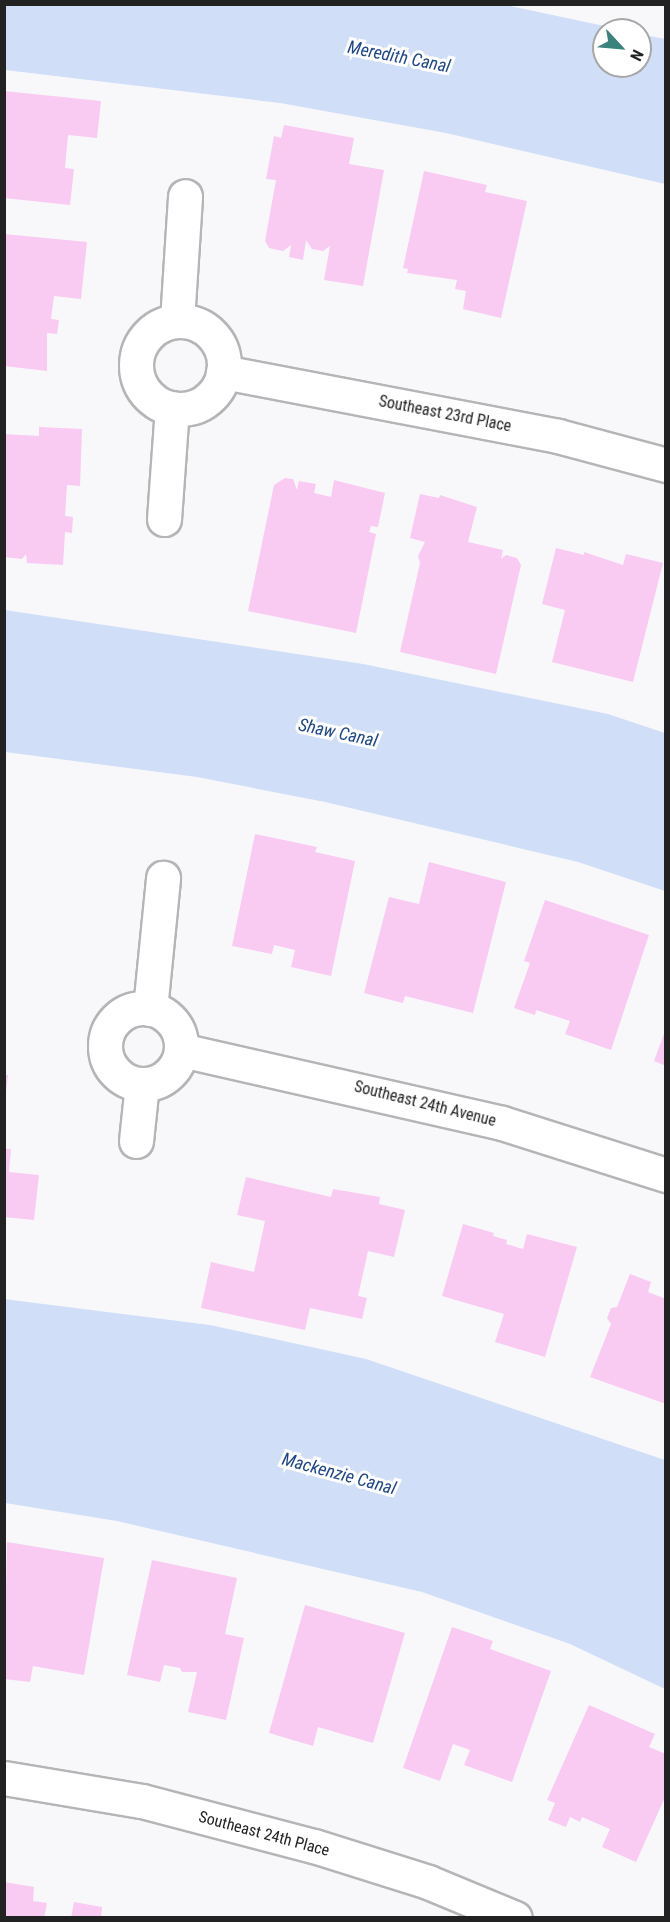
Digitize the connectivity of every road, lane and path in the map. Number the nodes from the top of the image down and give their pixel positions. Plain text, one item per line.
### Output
1 (185, 196) dead end
2 (177, 321) junction
3 (223, 372) junction
4 (172, 408) junction
5 (666, 465) edge
6 (164, 519) dead end
7 (163, 878) dead end
8 (150, 1009) junction
9 (181, 1050) junction
10 (142, 1084) junction
11 (136, 1141) dead end
12 (666, 1175) edge
13 (4, 1778) edge
14 (515, 1917) edge

1 - 2 street
2 - 3 street
2 - 4 street
3 - 4 street
3 - 5 street, Southeast 23rd Place
4 - 6 street
7 - 8 street
8 - 9 street
8 - 10 street
9 - 10 street
9 - 12 street, Southeast 24th Avenue
10 - 11 street
13 - 14 street, Southeast 24th Place

